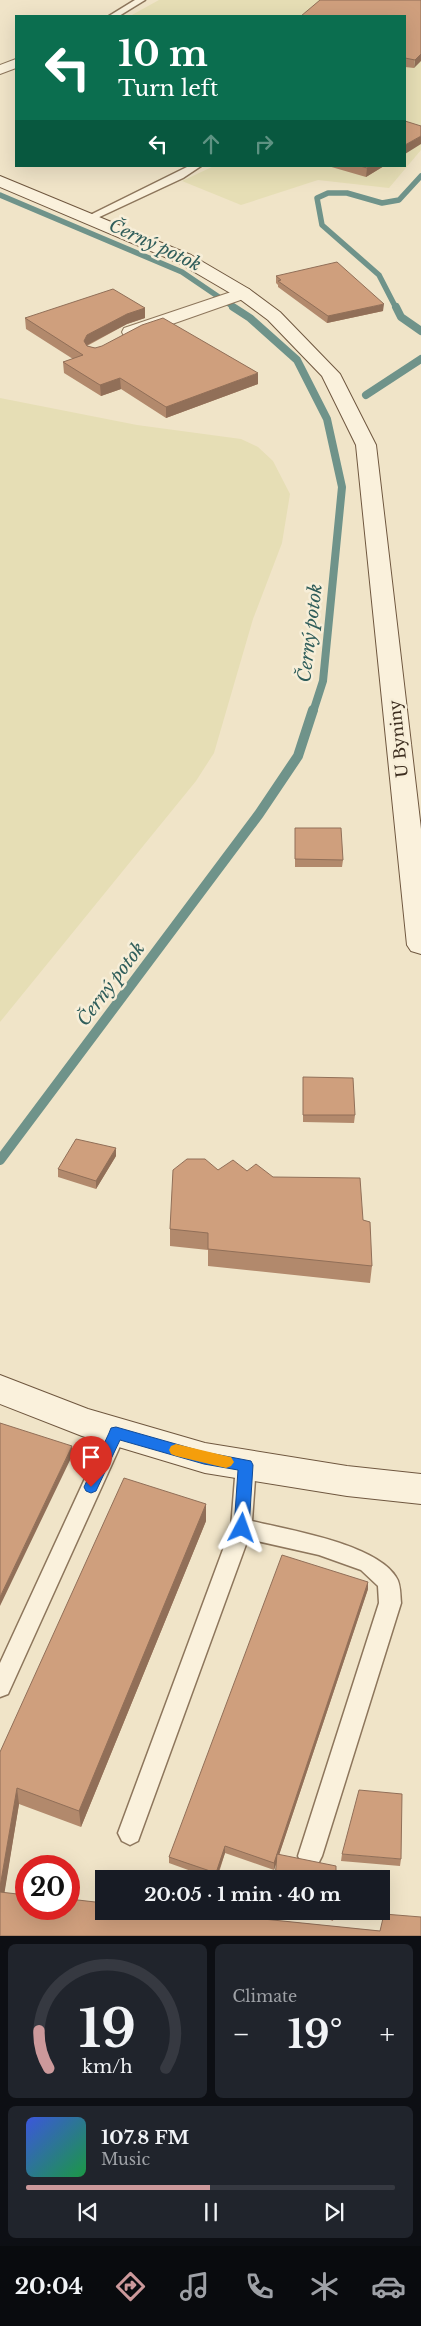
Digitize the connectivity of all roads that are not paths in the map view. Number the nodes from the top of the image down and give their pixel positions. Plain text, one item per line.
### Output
1 (141, 0) edge
2 (115, 15) edge
3 (15, 64) edge
4 (0, 70) edge
5 (194, 167) edge
6 (0, 182) edge
7 (89, 218) junction
8 (239, 294) junction
9 (119, 338) edge
10 (421, 945) edge
11 (0, 1389) edge
12 (116, 1433) junction
13 (246, 1465) junction
14 (421, 1489) edge
15 (242, 1528) junction
16 (0, 1687) edge
17 (130, 1833) dead end
18 (310, 1856) dead end

1 - 2 lane
3 - 4 street
5 - 7 lane
6 - 7 street, U Byniny
7 - 8 street, U Byniny
8 - 9 street
8 - 10 street, U Byniny
11 - 12 street
12 - 13 street
12 - 16 lane
13 - 14 street
13 - 15 lane
15 - 17 lane
15 - 18 lane

